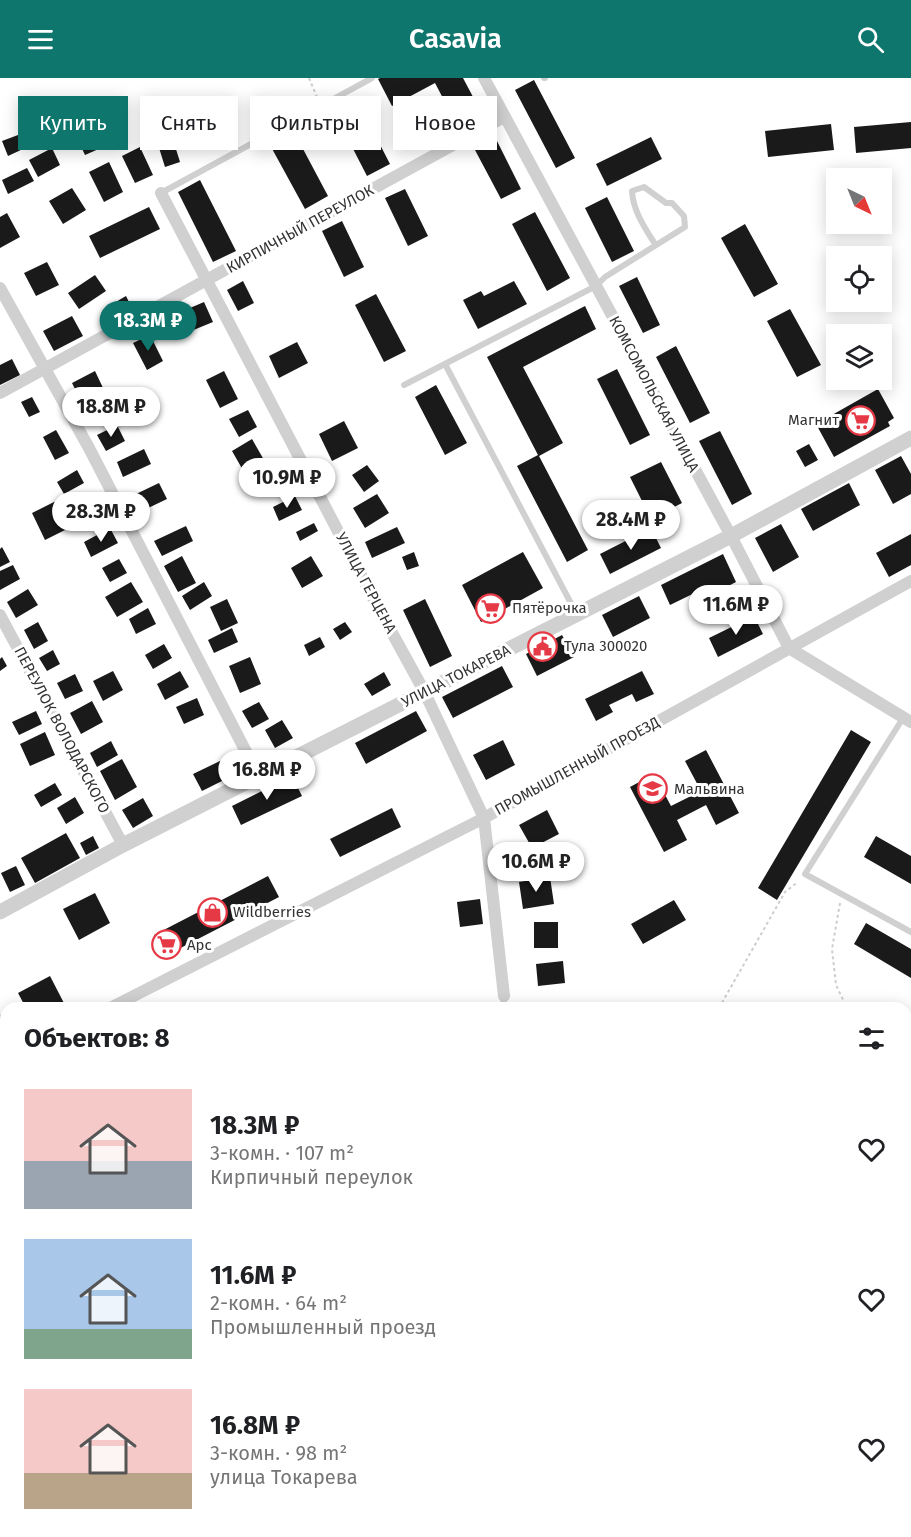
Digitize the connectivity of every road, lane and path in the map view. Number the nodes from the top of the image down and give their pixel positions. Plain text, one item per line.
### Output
1 (309, 78) edge
2 (372, 78) edge
3 (483, 78) edge
4 (317, 96) edge
5 (339, 96) edge
6 (504, 117) junction
7 (250, 145) edge
8 (161, 193) joint
9 (655, 244) junction
10 (208, 280) junction
11 (596, 286) junction
12 (0, 288) edge
13 (445, 364) junction
14 (45, 367) junction
15 (404, 385) dead end
16 (0, 393) edge
17 (911, 438) edge
18 (731, 537) junction
19 (911, 581) edge
20 (0, 615) edge
21 (576, 615) junction
22 (789, 648) junction
23 (424, 691) junction
24 (907, 719) edge
25 (259, 777) junction
26 (484, 818) junction
27 (123, 845) junction
28 (805, 874) junction
29 (841, 894) junction
30 (0, 912) edge
31 (911, 932) edge
32 (122, 1002) edge
33 (503, 1002) edge
34 (722, 1002) edge
35 (844, 1002) edge

1 - 4 path
2 - 5 lane
3 - 6 street, КОМСОМОЛЬСКАЯ УЛИЦА
6 - 10 street, КИРПИЧНЫЙ ПЕРЕУЛОК
6 - 11 street, КОМСОМОЛЬСКАЯ УЛИЦА
7 - 8 lane
8 - 10 street, УЛИЦА ГЕРЦЕНА
9 - 9 lane
9 - 11 lane
10 - 14 street, КИРПИЧНЫЙ ПЕРЕУЛОК
10 - 23 street, УЛИЦА ГЕРЦЕНА
11 - 13 lane
11 - 18 street, КОМСОМОЛЬСКАЯ УЛИЦА
12 - 14 street
13 - 15 lane
13 - 21 lane
14 - 16 street, КИРПИЧНЫЙ ПЕРЕУЛОК
14 - 25 street
17 - 18 street, УЛИЦА ТОКАРЕВА
18 - 21 street, УЛИЦА ТОКАРЕВА
18 - 22 street, КОМСОМОЛЬСКАЯ УЛИЦА
19 - 22 street, ПРОМЫШЛЕННЫЙ ПРОЕЗД
20 - 27 street, ПЕРЕУЛОК ВОЛОДАРСКОГО
21 - 23 street, УЛИЦА ТОКАРЕВА
22 - 24 street
22 - 26 street, ПРОМЫШЛЕННЫЙ ПРОЕЗД
23 - 25 street, УЛИЦА ТОКАРЕВА
23 - 26 street, УЛИЦА ГЕРЦЕНА
24 - 28 lane
25 - 27 street, УЛИЦА ТОКАРЕВА
26 - 32 street, ПРОМЫШЛЕННЫЙ ПРОЕЗД
26 - 33 street, УЛИЦА ГЕРЦЕНА
27 - 30 street, УЛИЦА ТОКАРЕВА
28 - 29 lane
28 - 34 path
29 - 31 lane
29 - 35 path

